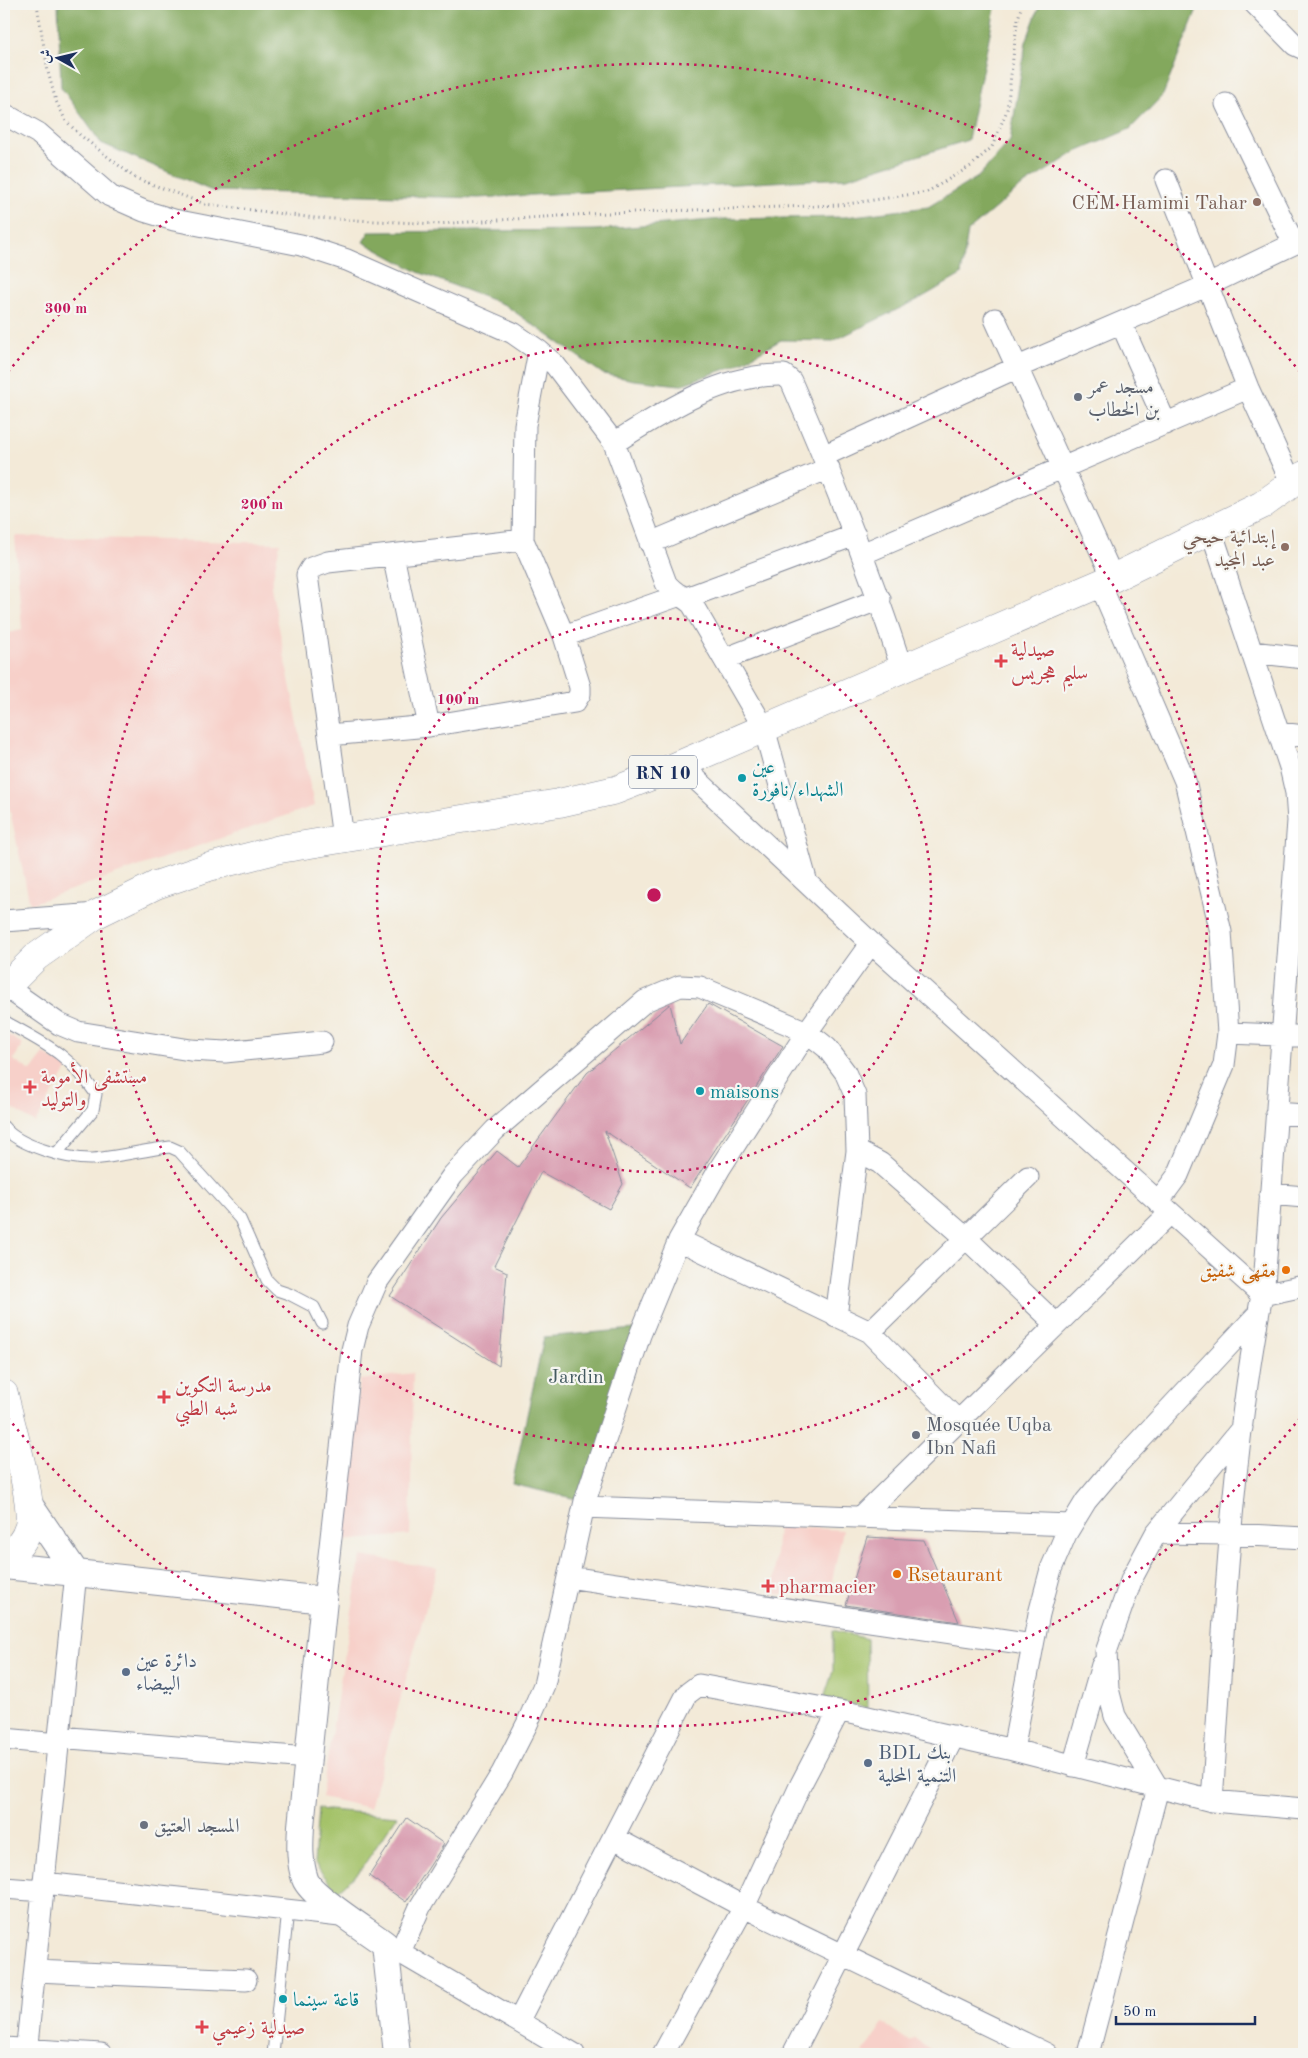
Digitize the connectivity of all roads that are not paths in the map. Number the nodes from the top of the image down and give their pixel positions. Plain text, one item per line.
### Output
1 (1255, 4) edge
2 (1304, 49) edge
3 (1226, 104) dead end
4 (4, 114) edge
5 (1166, 180) dead end
6 (1299, 242) edge
7 (1206, 286) junction
8 (995, 319) dead end
9 (1120, 323) junction
10 (540, 351) junction
11 (1018, 367) junction
12 (1248, 388) junction
13 (1166, 424) junction
14 (614, 443) junction
15 (826, 462) junction
16 (1063, 469) junction
17 (1298, 480) edge
18 (1211, 530) junction
19 (524, 540) junction
20 (650, 543) junction
21 (858, 545) junction
22 (393, 555) junction
23 (1106, 581) junction
24 (683, 596) junction
25 (880, 599) junction
26 (564, 636) junction
27 (1252, 652) junction
28 (1304, 658) edge
29 (724, 659) junction
30 (902, 669) junction
31 (429, 726) junction
32 (764, 728) junction
33 (1279, 733) junction
34 (329, 735) junction
35 (1304, 736) edge
36 (680, 764) junction
37 (1301, 811) edge
38 (344, 838) junction
39 (807, 883) junction
40 (1299, 886) edge
41 (97, 914) junction
42 (4, 920) edge
43 (871, 943) junction
44 (1296, 956) edge
45 (5, 988) edge
46 (4, 1021) edge
47 (807, 1032) junction
48 (1228, 1033) junction
49 (1282, 1034) junction
50 (1304, 1036) edge
51 (322, 1042) dead end
52 (1276, 1113) junction
53 (1304, 1116) edge
54 (4, 1127) edge
55 (858, 1150) junction
56 (57, 1153) junction
57 (1028, 1177) dead end
58 (1270, 1194) junction
59 (1304, 1197) edge
60 (1164, 1208) junction
61 (966, 1238) junction
62 (679, 1240) junction
63 (1304, 1286) edge
64 (1260, 1305) junction
65 (836, 1317) junction
66 (322, 1323) dead end
67 (1056, 1324) junction
68 (870, 1332) junction
69 (4, 1394) edge
70 (957, 1420) junction
71 (1242, 1428) junction
72 (29, 1504) junction
73 (584, 1507) junction
74 (860, 1517) junction
75 (1071, 1525) junction
76 (1156, 1534) junction
77 (1230, 1534) junction
78 (1304, 1538) edge
79 (4, 1558) edge
80 (4, 1566) edge
81 (76, 1573) junction
82 (568, 1577) junction
83 (324, 1600) junction
84 (1033, 1645) junction
85 (1106, 1652) junction
86 (838, 1711) junction
87 (954, 1736) junction
88 (4, 1739) edge
89 (59, 1741) junction
90 (1013, 1750) junction
91 (307, 1758) junction
92 (1073, 1766) junction
93 (1158, 1788) junction
94 (1212, 1801) junction
95 (1304, 1809) edge
96 (614, 1838) junction
97 (44, 1887) junction
98 (4, 1888) edge
99 (744, 1907) junction
100 (288, 1910) junction
101 (349, 1918) junction
102 (392, 1948) junction
103 (844, 1955) junction
104 (35, 1972) junction
105 (246, 1980) dead end
106 (519, 2020) junction
107 (4, 2048) edge
108 (27, 2052) edge
109 (101, 2054) edge
110 (273, 2054) edge
111 (397, 2054) edge
112 (574, 2054) edge
113 (664, 2054) edge
114 (793, 2054) edge
115 (1047, 2054) edge
116 (1088, 2054) edge

1 - 2 street
3 - 6 street
4 - 10 street
5 - 7 street
6 - 7 street
7 - 9 street
7 - 12 street
8 - 11 street
9 - 11 street
9 - 13 street
10 - 14 street
10 - 19 street
11 - 15 street
11 - 16 street
12 - 13 street
12 - 17 street
13 - 16 street
14 - 15 street
14 - 20 street
15 - 20 street
15 - 21 street
16 - 21 street
16 - 23 street
17 - 18 main road, RN 10
18 - 23 main road, RN 10
18 - 27 street
19 - 22 street
19 - 26 street
20 - 24 street
21 - 24 street
21 - 25 street
22 - 31 street
22 - 34 street
23 - 30 main road, RN 10
23 - 48 street
24 - 26 street
24 - 29 street
25 - 29 street
25 - 30 street
26 - 31 street
27 - 28 street
27 - 33 street
29 - 32 street
30 - 32 main road, RN 10
31 - 34 street
32 - 36 main road, RN 10
32 - 39 street
33 - 35 street
33 - 37 street
34 - 38 street
36 - 38 main road, RN 10
36 - 39 street
37 - 40 street
38 - 41 main road, RN 10
39 - 43 street
40 - 44 street
41 - 42 street
41 - 45 main road, RN 10
43 - 47 street
43 - 60 street
44 - 49 street
45 - 51 street
46 - 56 lane
47 - 55 street
47 - 62 street
47 - 83 street
48 - 49 street
48 - 60 street
49 - 50 street
49 - 52 street
52 - 53 street
52 - 58 street
54 - 56 lane
55 - 61 street
55 - 65 street
56 - 66 lane
57 - 61 street
58 - 59 street
58 - 64 street
60 - 64 street
60 - 67 street
61 - 67 street
61 - 68 street
62 - 65 street
62 - 73 street
63 - 64 street
64 - 71 street
64 - 75 street
65 - 68 street
67 - 70 street
68 - 70 street
69 - 72 main road
70 - 74 street
71 - 76 street
71 - 77 street
72 - 79 main road
72 - 81 street
73 - 74 street
73 - 82 street
74 - 75 street
75 - 84 street
76 - 77 street
76 - 85 street
77 - 78 street
77 - 94 street
80 - 81 street
81 - 83 street
81 - 89 street
82 - 84 street
82 - 102 street
83 - 91 street
84 - 90 street
85 - 92 street
85 - 93 street
86 - 87 street
86 - 96 street
86 - 99 street
87 - 90 street
87 - 103 street
88 - 89 street
89 - 91 street
89 - 97 street
90 - 92 street
91 - 101 street
92 - 93 street
93 - 94 street
93 - 116 street
94 - 95 street
96 - 99 street
96 - 106 street
97 - 98 street
97 - 100 street
97 - 104 street
99 - 103 street
99 - 113 street
100 - 101 street
100 - 110 lane
101 - 102 street
102 - 106 street
102 - 111 street
103 - 114 street
103 - 115 street
104 - 105 street
104 - 108 street
106 - 112 street
107 - 108 street
108 - 109 street

